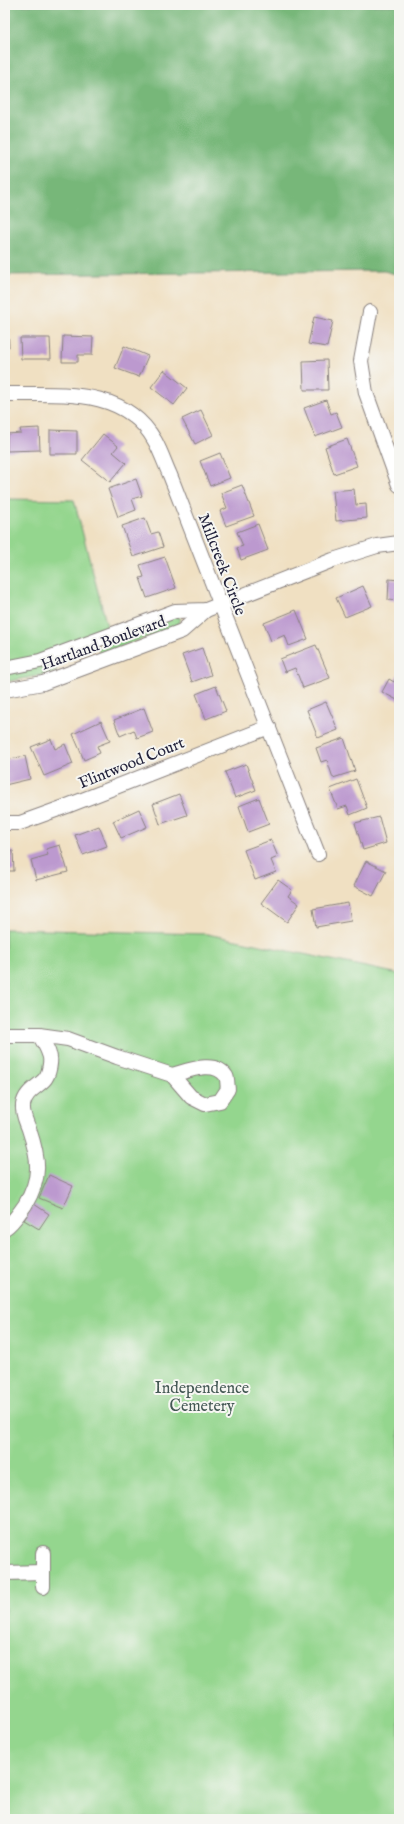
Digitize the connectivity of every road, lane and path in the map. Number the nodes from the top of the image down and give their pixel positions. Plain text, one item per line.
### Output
1 (370, 312) dead end
2 (5, 394) edge
3 (399, 485) edge
4 (399, 543) edge
5 (221, 605) junction
6 (206, 610) junction
7 (5, 668) edge
8 (5, 690) edge
9 (269, 727) junction
10 (5, 823) edge
11 (318, 854) dead end
12 (5, 1035) edge
13 (40, 1035) junction
14 (172, 1075) dead end
15 (5, 1228) edge
16 (43, 1553) dead end
17 (43, 1572) junction
18 (5, 1573) edge
19 (43, 1587) dead end

1 - 3 street
2 - 5 street, Millcreek Circle
4 - 5 street, Hartland Boulevard
5 - 6 street, Hartland Boulevard
5 - 9 street, Millcreek Circle
6 - 7 street, Hartland Boulevard
6 - 8 street, Hartland Boulevard
9 - 10 street, Flintwood Court
9 - 11 street, Millcreek Circle
12 - 13 street
13 - 14 street
13 - 15 street
16 - 17 street
17 - 18 street
17 - 19 street

